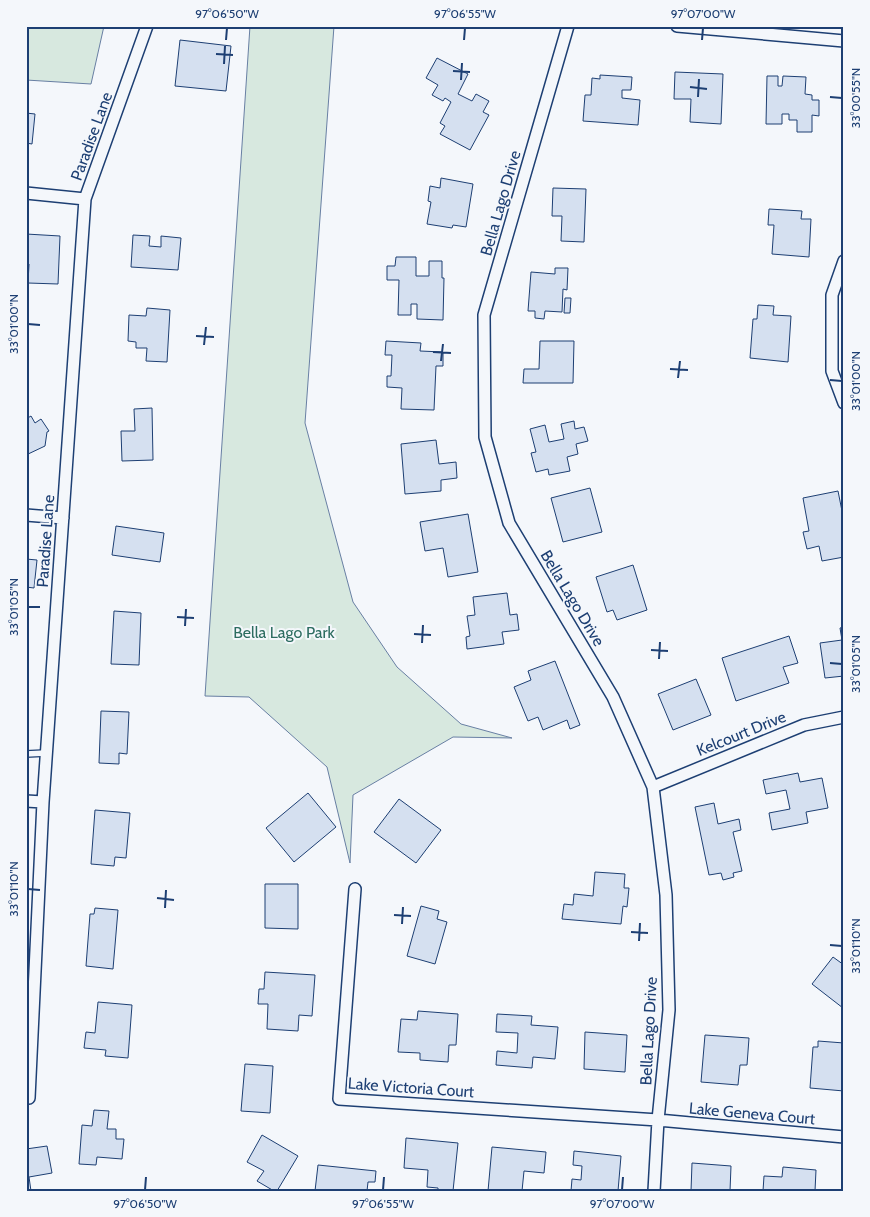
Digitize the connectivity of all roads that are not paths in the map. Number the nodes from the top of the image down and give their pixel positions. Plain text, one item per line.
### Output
1 (147, 26) edge
2 (568, 26) edge
3 (677, 26) edge
4 (844, 41) edge
5 (26, 193) edge
6 (85, 199) junction
7 (844, 261) edge
8 (832, 295) junction
9 (844, 296) edge
10 (844, 403) edge
11 (26, 515) edge
12 (63, 518) junction
13 (844, 717) edge
14 (46, 753) junction
15 (26, 754) edge
16 (653, 787) junction
17 (26, 801) edge
18 (43, 802) junction
19 (356, 889) dead end
20 (28, 1098) edge
21 (658, 1120) junction
22 (844, 1137) edge
23 (654, 1191) edge

1 - 6 street, Paradise Lane
2 - 16 street, Bella Lago Drive
3 - 4 street
5 - 6 street
6 - 12 street, Paradise Lane
7 - 8 street
8 - 9 street
8 - 10 street
11 - 12 street
12 - 14 street, Paradise Lane
13 - 16 street, Kelcourt Drive
14 - 15 lane
14 - 18 street, Paradise Lane
16 - 21 street, Bella Lago Drive
17 - 18 street
18 - 20 street, Paradise Lane
19 - 21 street, Lake Victoria Court
21 - 22 street, Lake Geneva Court
21 - 23 street, Bella Lago Drive

